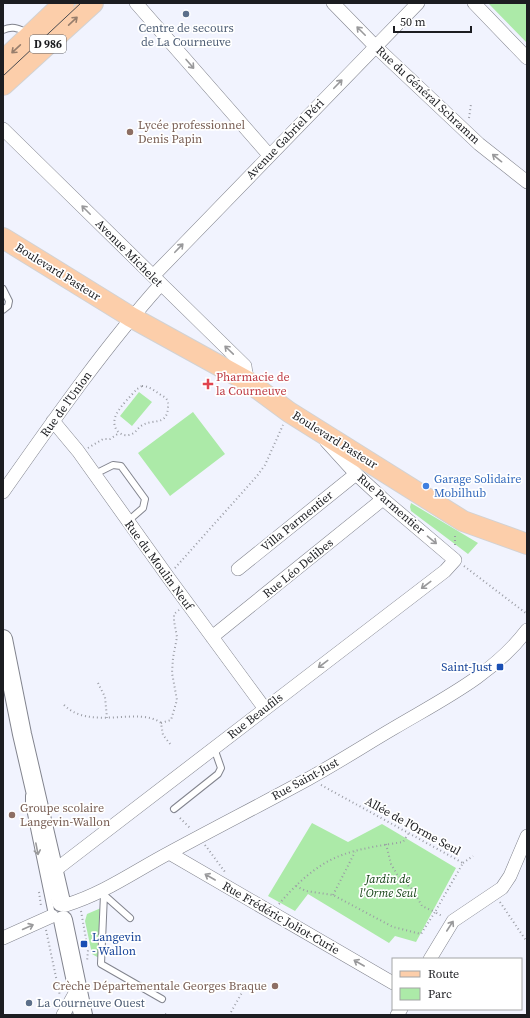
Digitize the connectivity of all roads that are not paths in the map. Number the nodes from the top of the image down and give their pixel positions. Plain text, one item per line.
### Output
1 (64, 3) edge
2 (93, 3) edge
3 (136, 3) edge
4 (333, 3) edge
5 (418, 3) edge
6 (474, 3) edge
7 (3, 30) edge
8 (32, 35) junction
9 (375, 46) junction
10 (527, 58) edge
11 (3, 62) edge
12 (3, 85) edge
13 (3, 129) edge
14 (269, 155) junction
15 (527, 182) edge
16 (3, 239) edge
17 (157, 280) junction
18 (3, 289) edge
19 (3, 310) edge
20 (131, 317) junction
21 (247, 382) junction
22 (53, 421) junction
23 (313, 427) junction
24 (95, 474) junction
25 (356, 474) junction
26 (3, 492) edge
27 (384, 499) junction
28 (128, 521) junction
29 (527, 544) edge
30 (452, 557) joint
31 (238, 569) dead end
32 (527, 630) edge
33 (212, 637) junction
34 (3, 639) edge
35 (265, 709) junction
36 (214, 748) junction
37 (31, 769) junction
38 (174, 809) dead end
39 (527, 836) edge
40 (169, 853) junction
41 (54, 871) junction
42 (102, 893) junction
43 (56, 912) junction
44 (130, 918) dead end
45 (3, 938) edge
46 (431, 958) edge
47 (77, 976) junction
48 (392, 982) edge
49 (162, 999) dead end
50 (64, 1012) edge
51 (84, 1015) edge

1 - 8 main road, D 986
12 -> 2 main road, D 986
3 -> 14 street
9 -> 4 street, Rue du Général Schramm
5 - 9 street, Avenue Gabriel Péri
6 - 10 street
7 - 8 lane
8 -> 11 main road, D 986
14 -> 9 street, Avenue Gabriel Péri
15 -> 9 street, Rue du Général Schramm
17 -> 13 street, Avenue Michelet
17 -> 14 street, Avenue Gabriel Péri
16 - 20 main road, Boulevard Pasteur
17 - 20 street, Avenue Gabriel Péri
21 -> 17 street, Avenue Michelet
18 - 19 lane
20 - 21 main road, Boulevard Pasteur
20 - 22 street, Rue de l'Union
21 - 23 main road, Boulevard Pasteur
22 - 24 street, Rue du Moulin Neuf
22 - 26 street, Rue de l'Union
23 - 25 street, Rue Parmentier
23 - 29 main road, Boulevard Pasteur
24 - 28 street, Rue du Moulin Neuf
24 - 28 lane
25 - 27 street, Rue Parmentier
25 - 31 street, Villa Parmentier
27 -> 30 street, Rue Parmentier
27 - 33 street, Rue Léo Delibes
28 - 33 street, Rue du Moulin Neuf
30 -> 35 street, Rue Beaufils
32 - 40 street, Rue Saint-Just
33 - 35 street, Rue du Moulin Neuf
34 - 37 main road
35 - 36 street, Rue Beaufils
36 - 38 lane
36 - 41 street, Rue Beaufils
37 - 41 main road
37 -> 43 lane
46 -> 39 street
40 - 42 street, Rue Saint-Just
48 -> 40 street, Rue Frédéric Joliot-Curie
41 - 43 main road
42 - 43 street, Rue Saint-Just
42 - 44 lane
42 - 49 lane
45 -> 43 street, Rue Saint-Just
43 - 47 main road
47 - 50 street
47 - 51 main road

